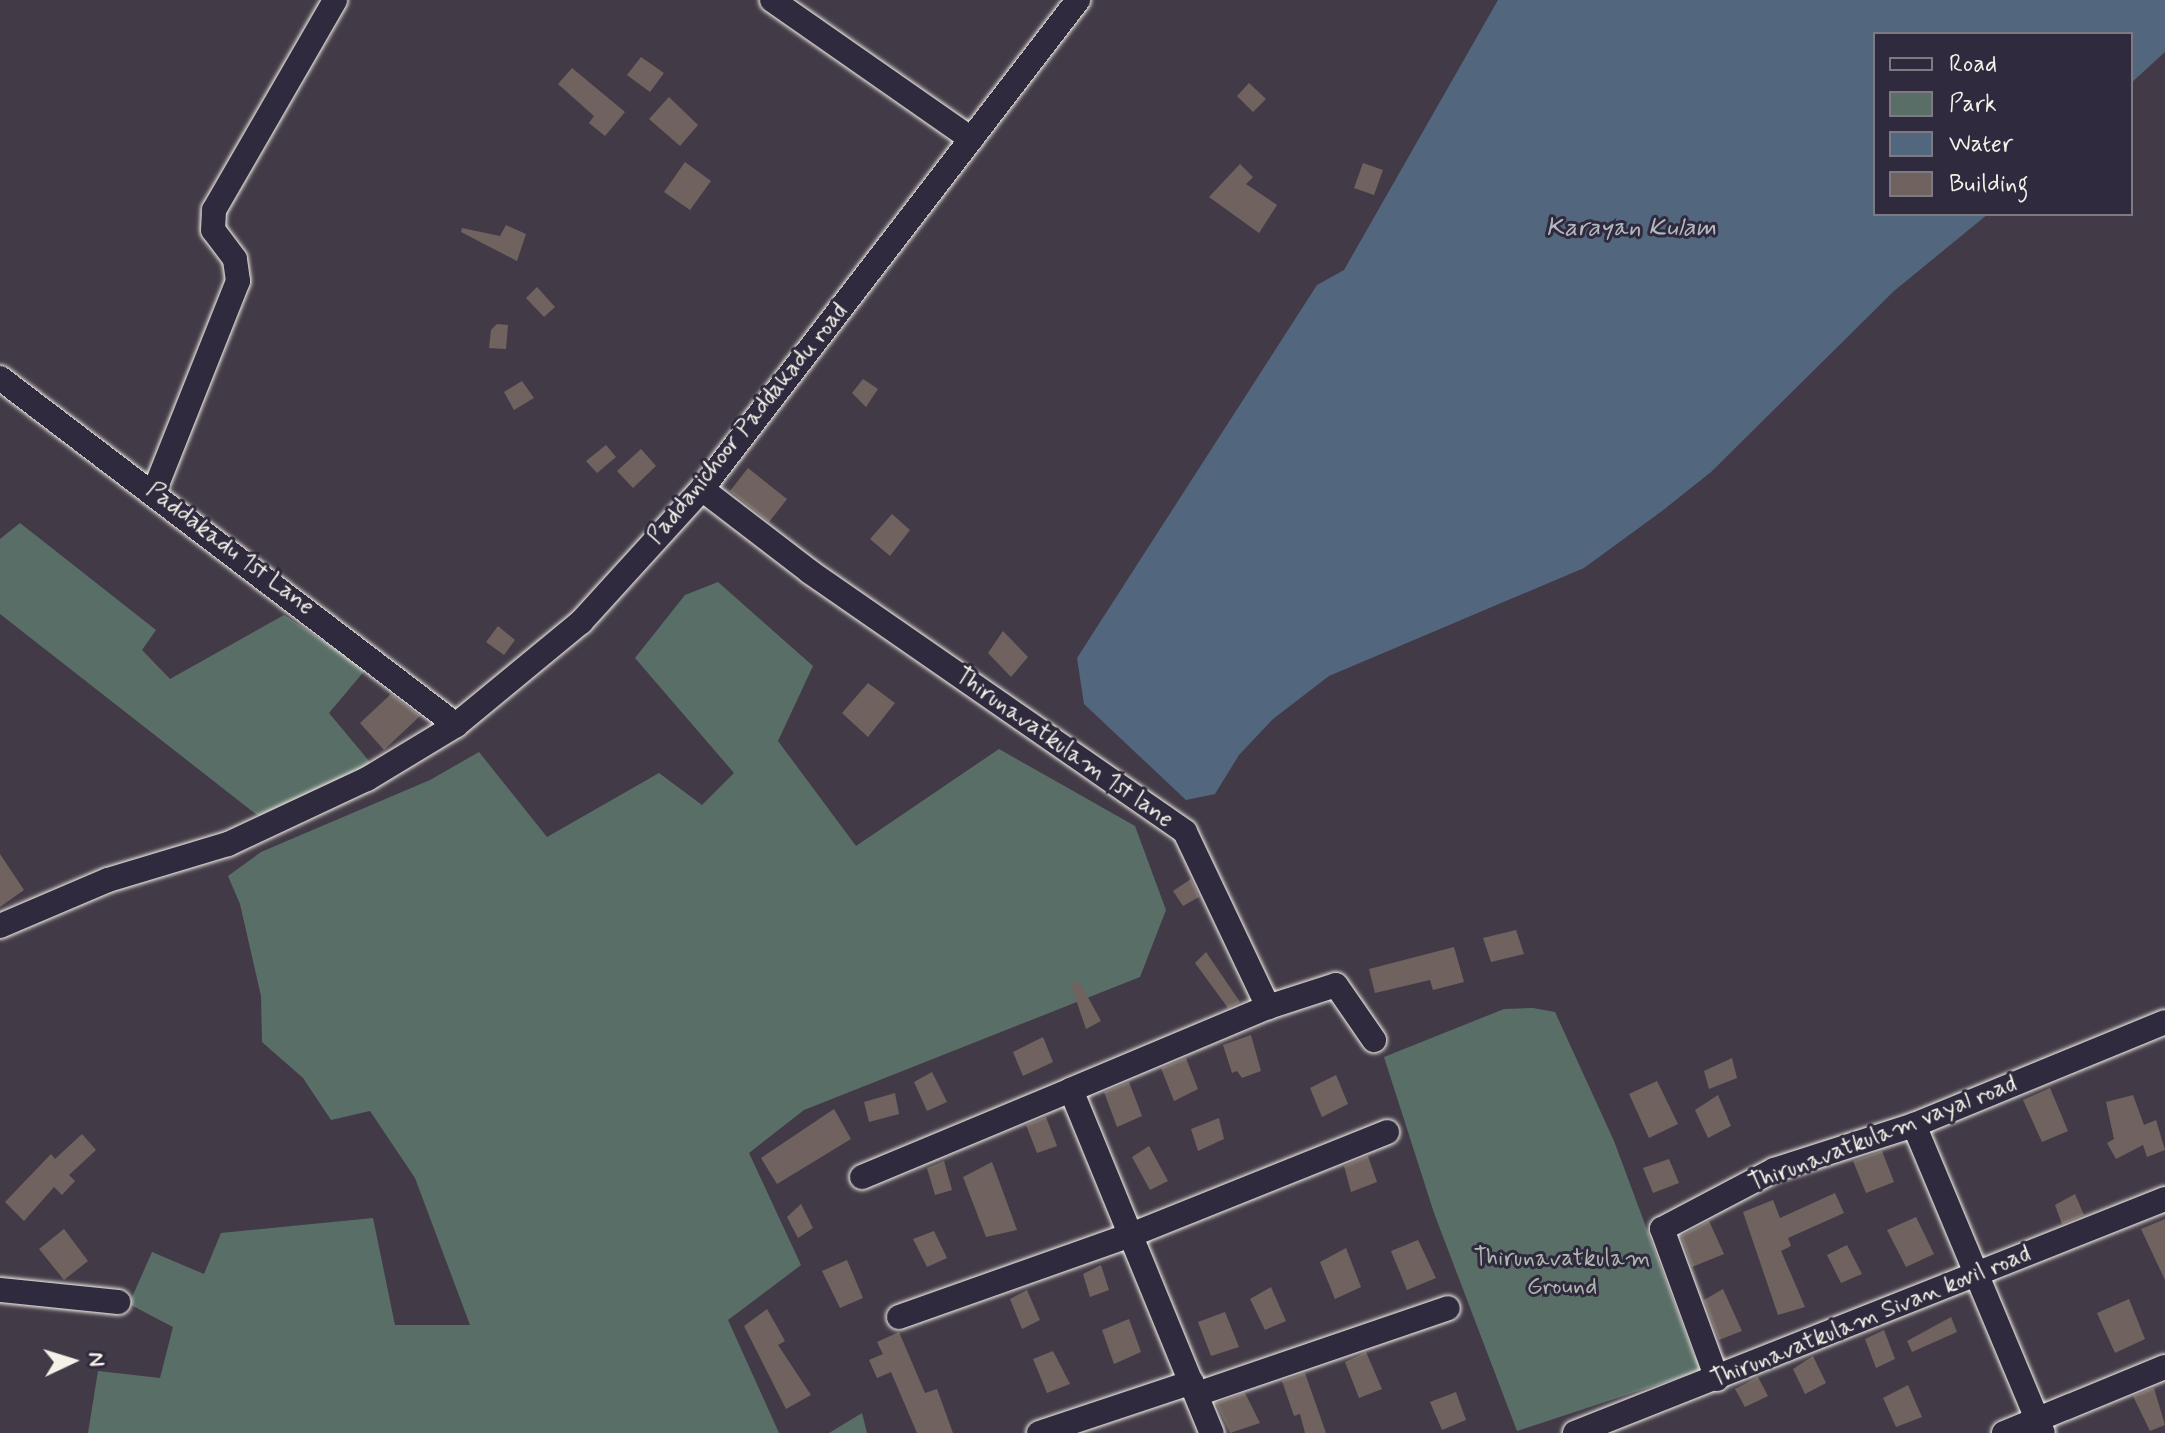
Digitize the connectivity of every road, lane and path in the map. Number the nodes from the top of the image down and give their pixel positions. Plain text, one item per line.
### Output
1 (335, 0) edge
2 (772, 0) edge
3 (1078, 0) edge
4 (971, 139) junction
5 (0, 378) edge
6 (702, 489) junction
7 (154, 492) junction
8 (456, 725) junction
9 (0, 926) edge
10 (1268, 1007) junction
11 (2165, 1022) edge
12 (1374, 1040) dead end
13 (1071, 1090) junction
14 (1914, 1125) junction
15 (1387, 1132) dead end
16 (862, 1177) dead end
17 (2165, 1199) edge
18 (1131, 1235) junction
19 (1979, 1274) junction
20 (0, 1290) edge
21 (118, 1302) dead end
22 (1448, 1308) dead end
23 (899, 1317) dead end
24 (2165, 1367) edge
25 (1717, 1379) junction
26 (1195, 1388) junction
27 (2040, 1426) edge
28 (1586, 1431) edge
29 (1039, 1433) edge
30 (1212, 1433) edge
31 (2004, 1433) edge

1 - 7 street
2 - 4 street
3 - 4 street, Paddanichoor Paddakadu road
4 - 6 street, Paddanichoor Paddakadu road
5 - 7 street, Paddakadu 1st Lane
6 - 8 street, Paddanichoor Paddakadu road
6 - 10 street, Thirunavatkulam 1st lane
7 - 8 street, Paddakadu 1st Lane
8 - 9 street, Paddanichoor Paddakadu road
10 - 12 street
10 - 13 street
11 - 14 street, Thirunavatkulam vayal road
13 - 16 street
13 - 18 street
14 - 19 street
14 - 25 street, Thirunavatkulam vayal road
15 - 18 street
17 - 19 street, Thirunavatkulam Sivan kovil road
18 - 23 street
18 - 26 street
19 - 25 street, Thirunavatkulam Sivan kovil road
19 - 27 street
20 - 21 street
22 - 26 street
24 - 27 street
25 - 28 street, Thirunavatkulam Sivan kovil road
26 - 29 street
26 - 30 street
27 - 31 street

